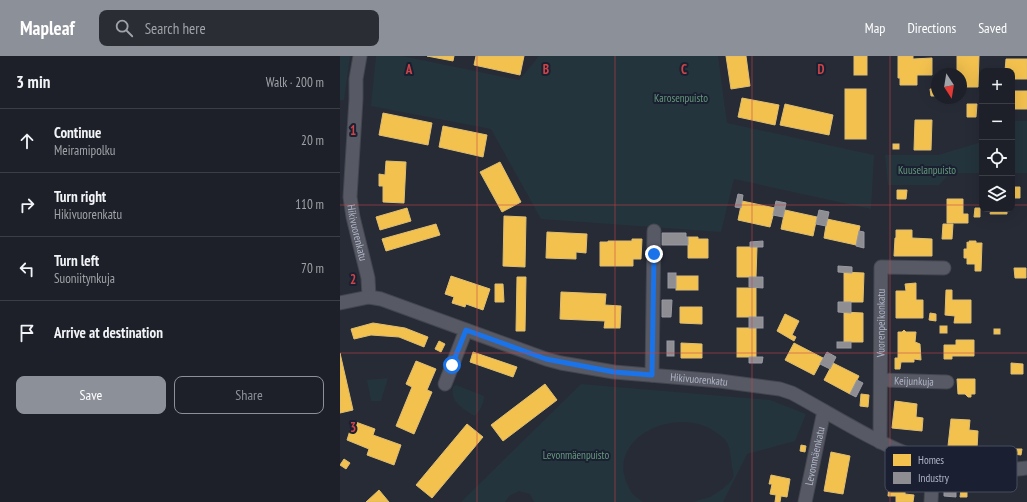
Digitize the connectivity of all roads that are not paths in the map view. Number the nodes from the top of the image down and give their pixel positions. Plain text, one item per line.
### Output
1 (360, 56) edge
2 (654, 231) dead end
3 (944, 268) dead end
4 (369, 297) junction
5 (340, 302) edge
6 (466, 330) junction
7 (652, 375) junction
8 (881, 380) junction
9 (947, 382) dead end
10 (445, 384) dead end
11 (824, 411) junction
12 (880, 442) junction
13 (889, 446) edge
14 (1027, 468) edge
15 (1017, 469) edge
16 (932, 492) edge
17 (805, 502) edge
18 (931, 502) edge

1 - 4 street, Hikivuorenkatu
2 - 7 street
3 - 8 street, Vuorenpeikonkatu
4 - 5 street
4 - 6 street, Hikivuorenkatu
6 - 7 street, Hikivuorenkatu
6 - 10 street
7 - 11 street, Hikivuorenkatu
8 - 9 street, Keijunkuja
8 - 12 street, Vuorenpeikonkatu
11 - 12 street, Hikivuorenkatu
11 - 17 street, Levonmäenkatu
12 - 13 street, Hikivuorenkatu
14 - 15 street, Hikivuorenkatu
16 - 18 street

